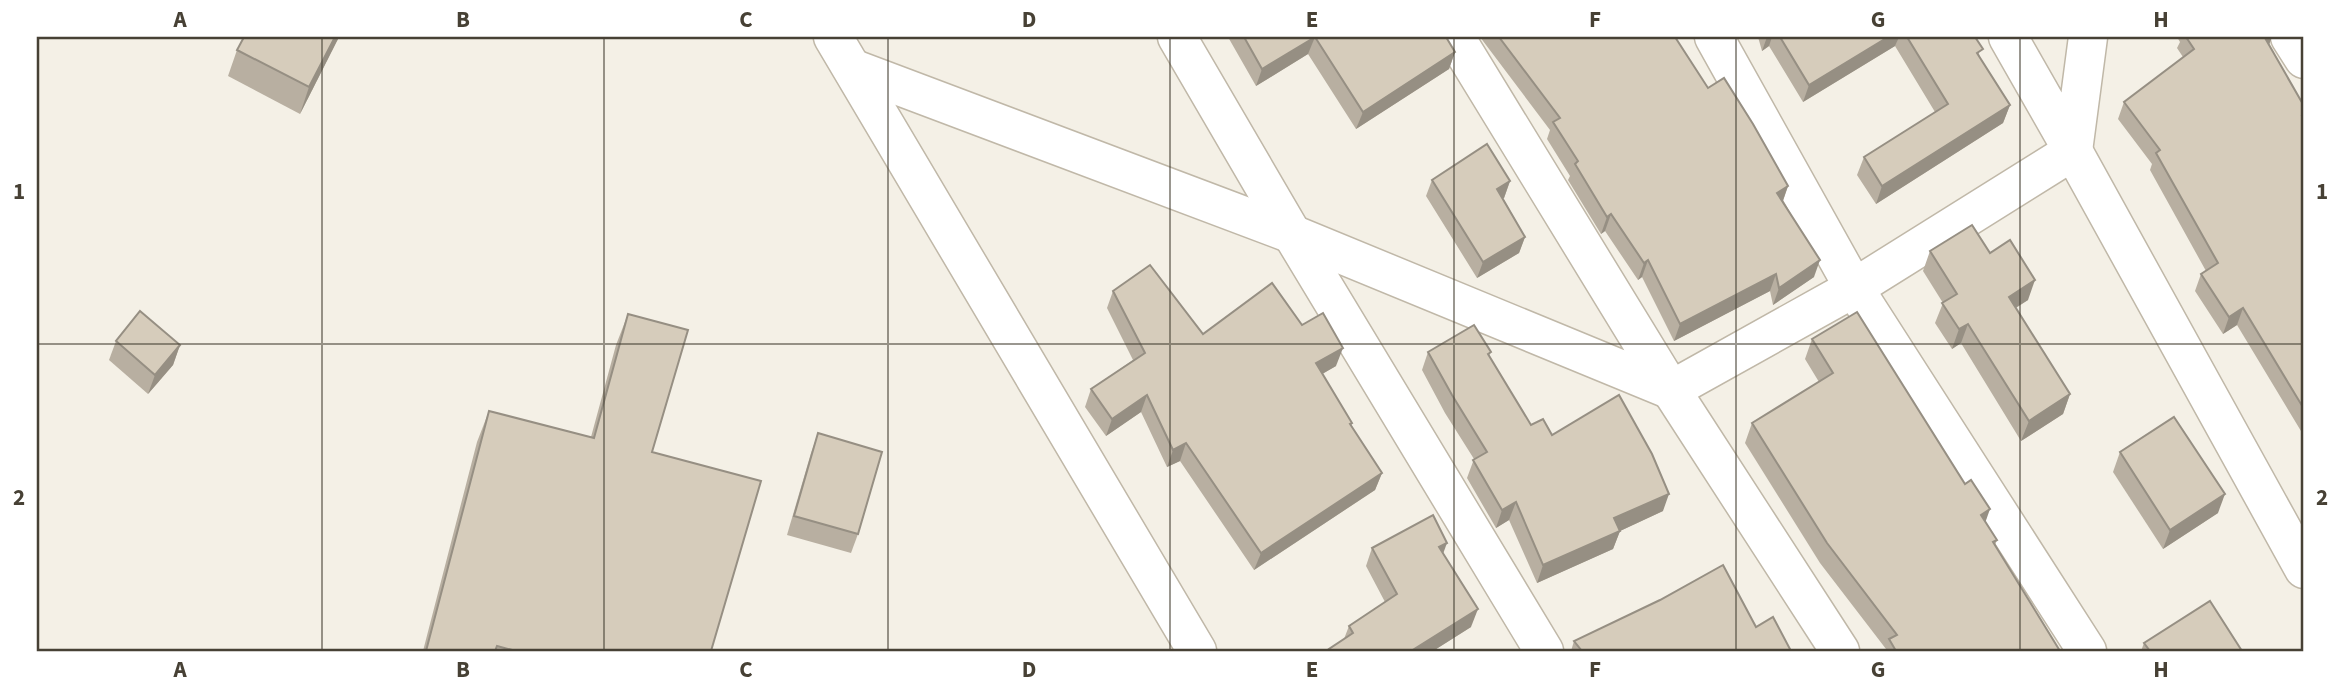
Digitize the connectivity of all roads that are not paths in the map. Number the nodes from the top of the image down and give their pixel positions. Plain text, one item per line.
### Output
1 (833, 37) edge
2 (1177, 37) edge
3 (1455, 37) edge
4 (1714, 37) edge
5 (2008, 37) edge
6 (2088, 37) edge
7 (2290, 37) edge
8 (2304, 60) edge
9 (854, 69) junction
10 (2073, 151) junction
11 (1292, 234) junction
12 (1854, 288) junction
13 (1671, 390) junction
14 (2304, 569) edge
15 (1197, 651) edge
16 (1544, 651) edge
17 (1840, 651) edge
18 (2087, 651) edge

1 - 9 street
2 - 11 street
3 - 13 street
4 - 12 street
5 - 10 street
6 - 10 street
7 - 8 street
9 - 11 street
9 - 15 street
10 - 12 street
10 - 14 street
11 - 13 street
11 - 16 street
12 - 13 street
12 - 18 street
13 - 17 street

